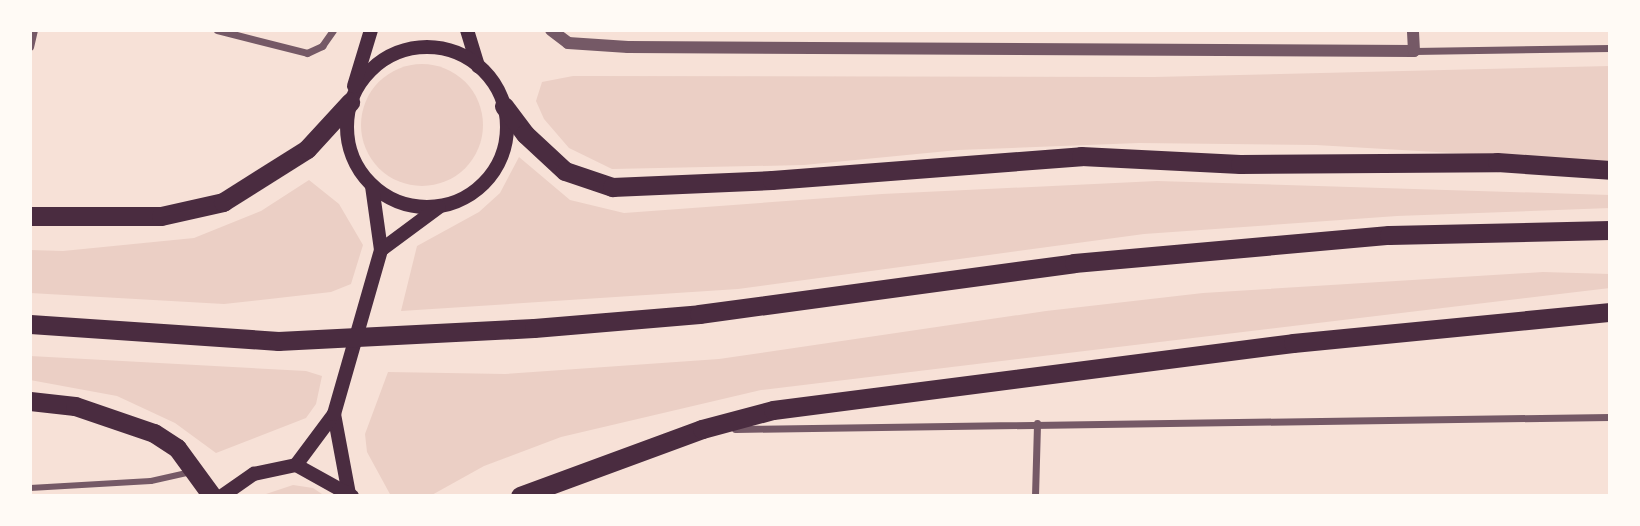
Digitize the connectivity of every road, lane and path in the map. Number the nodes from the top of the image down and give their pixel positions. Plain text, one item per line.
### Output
1 (34, 30) edge
2 (217, 30) edge
3 (333, 30) edge
4 (371, 30) edge
5 (467, 30) edge
6 (551, 30) edge
7 (1413, 30) edge
8 (30, 47) edge
9 (1610, 48) edge
10 (1414, 51) junction
11 (478, 67) junction
12 (350, 102) junction
13 (504, 107) junction
14 (1610, 170) edge
15 (372, 186) junction
16 (440, 206) junction
17 (30, 216) edge
18 (1610, 230) edge
19 (381, 250) junction
20 (1610, 312) edge
21 (30, 324) edge
22 (30, 401) edge
23 (336, 407) junction
24 (1610, 417) edge
25 (1037, 423) junction
26 (702, 429) junction
27 (296, 465) junction
28 (195, 471) junction
29 (30, 488) edge
30 (350, 495) edge
31 (212, 496) edge
32 (222, 496) edge
33 (520, 496) edge
34 (1035, 496) edge

1 - 8 street
2 - 3 street
4 - 12 main road
5 - 11 main road
6 - 10 street
7 - 10 street
9 - 10 street
11 - 12 main road
11 - 13 main road
12 - 15 main road
12 - 17 highway
13 - 14 highway
13 - 16 main road
15 - 16 main road
15 - 19 main road
16 - 19 main road
18 - 21 highway
19 - 23 main road
20 - 26 highway
22 - 28 highway
23 - 27 main road
23 - 30 main road
24 - 25 street
25 - 26 street
25 - 34 street
26 - 33 highway
27 - 30 main road
27 - 32 main road
28 - 29 street
28 - 31 highway

